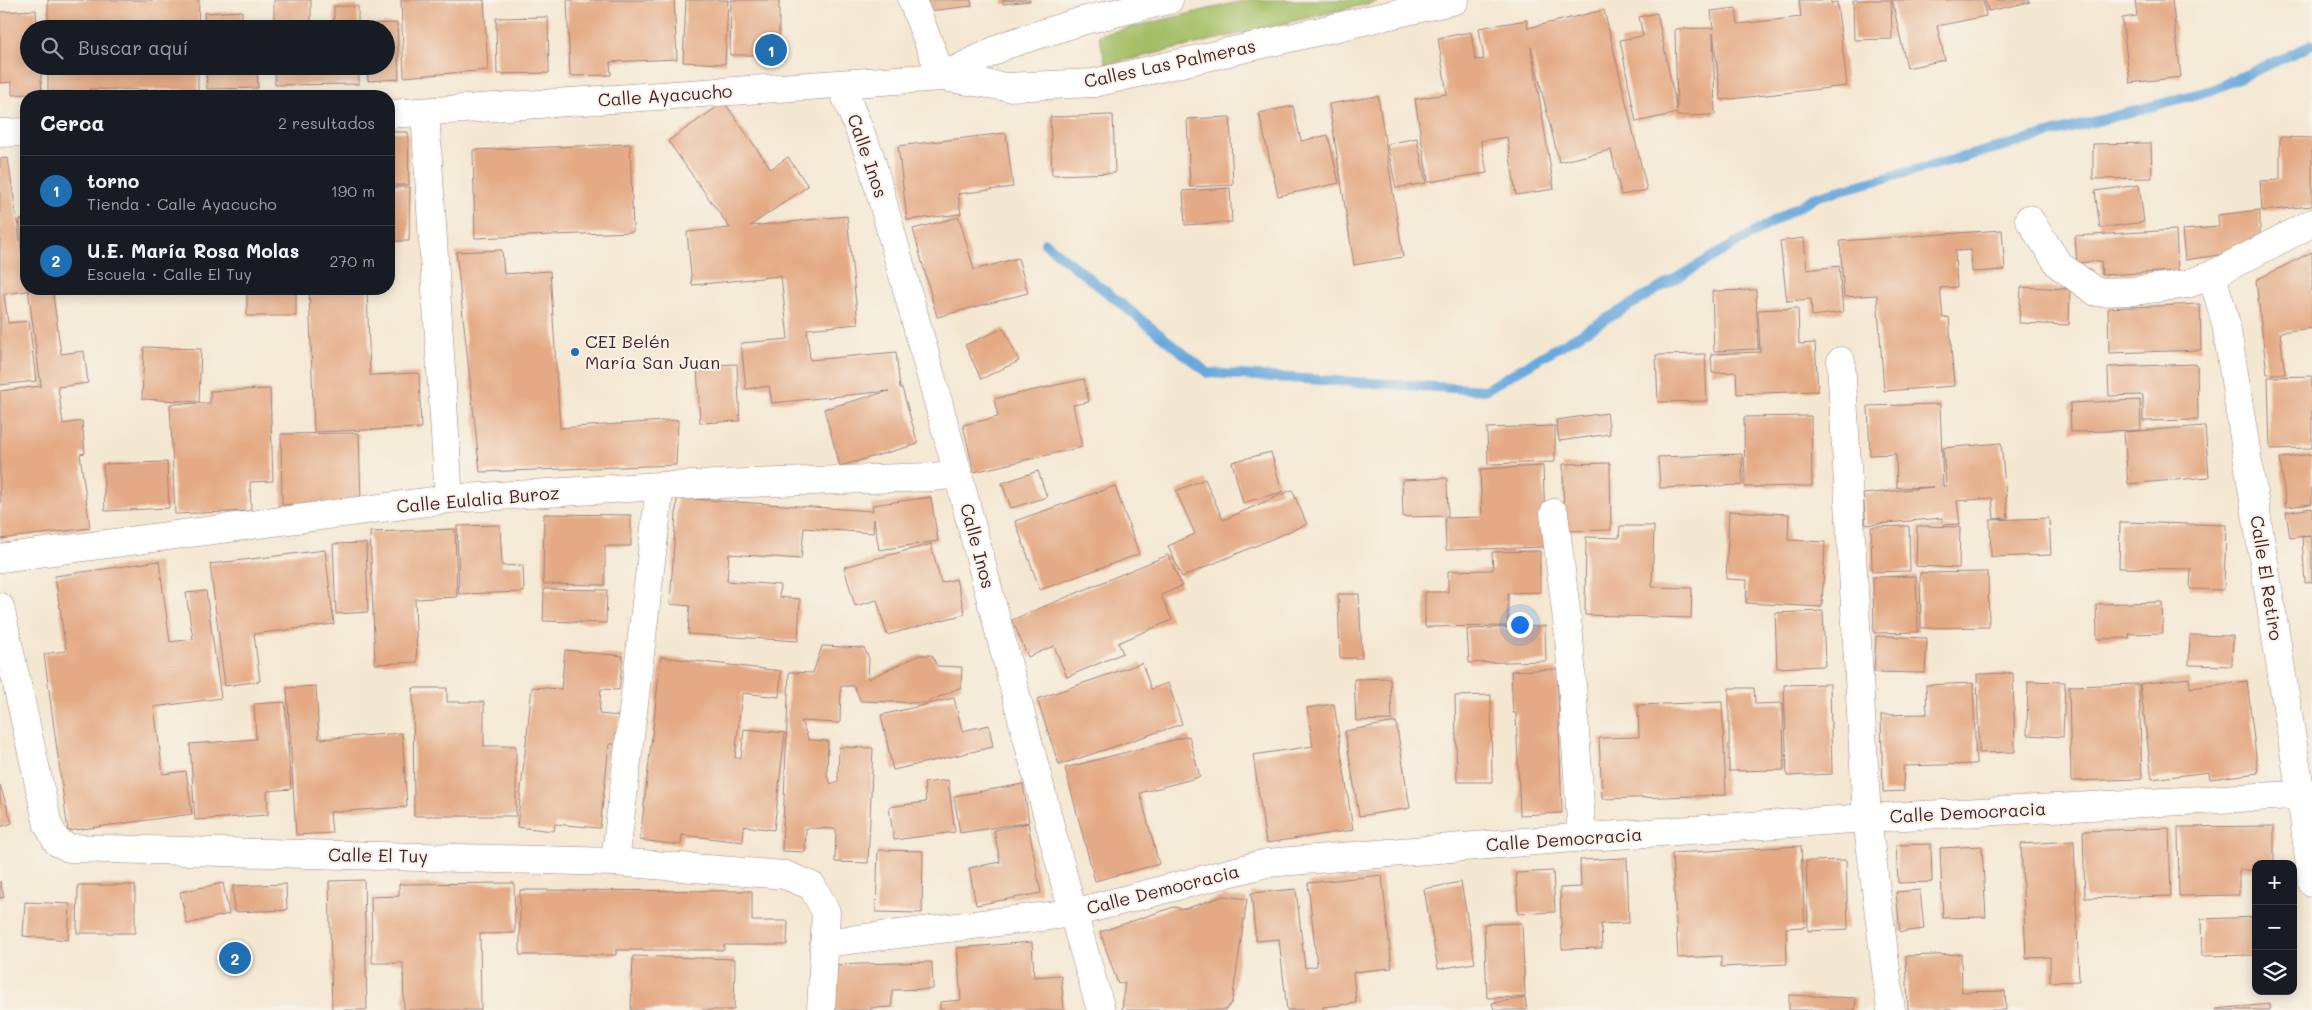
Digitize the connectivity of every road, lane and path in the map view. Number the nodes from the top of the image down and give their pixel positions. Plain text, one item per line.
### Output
1 (912, 0) edge
2 (1169, 0) edge
3 (1455, 0) edge
4 (942, 77) junction
5 (841, 85) junction
6 (425, 112) junction
7 (395, 114) edge
8 (20, 132) edge
9 (0, 133) edge
10 (2029, 219) dead end
11 (2312, 223) edge
12 (2212, 275) junction
13 (1841, 361) dead end
14 (958, 474) junction
15 (660, 486) junction
16 (449, 499) junction
17 (1554, 513) dead end
18 (0, 558) edge
19 (0, 607) edge
20 (2306, 795) edge
21 (1867, 818) junction
22 (1582, 838) junction
23 (615, 862) junction
24 (2312, 883) edge
25 (1073, 913) junction
26 (824, 943) junction
27 (821, 1010) edge
28 (1101, 1010) edge
29 (1891, 1010) edge

1 - 4 street
2 - 4 street
3 - 4 street, Calles Las Palmeras
4 - 5 street, Calle Ayacucho
5 - 6 street, Calle Ayacucho
5 - 14 street, Calle Inos
6 - 7 street, Calle Ayacucho
6 - 16 street
8 - 9 street
10 - 12 street
11 - 12 street
12 - 20 street, Calle El Retiro
13 - 21 street
14 - 15 street, Calle Eulalia Buroz
14 - 25 street, Calle Inos
15 - 16 street, Calle Eulalia Buroz
15 - 23 street
16 - 18 street, Calle Eulalia Buroz
17 - 22 street
19 - 23 street, Calle El Tuy
20 - 21 street, Calle Democracia
20 - 24 street, Calle El Retiro
21 - 22 street, Calle Democracia
21 - 29 street
22 - 25 street, Calle Democracia
23 - 26 street, Calle El Tuy
25 - 26 street, Calle Democracia
25 - 28 street, Calle Inos
26 - 27 street, Calle El Tuy

